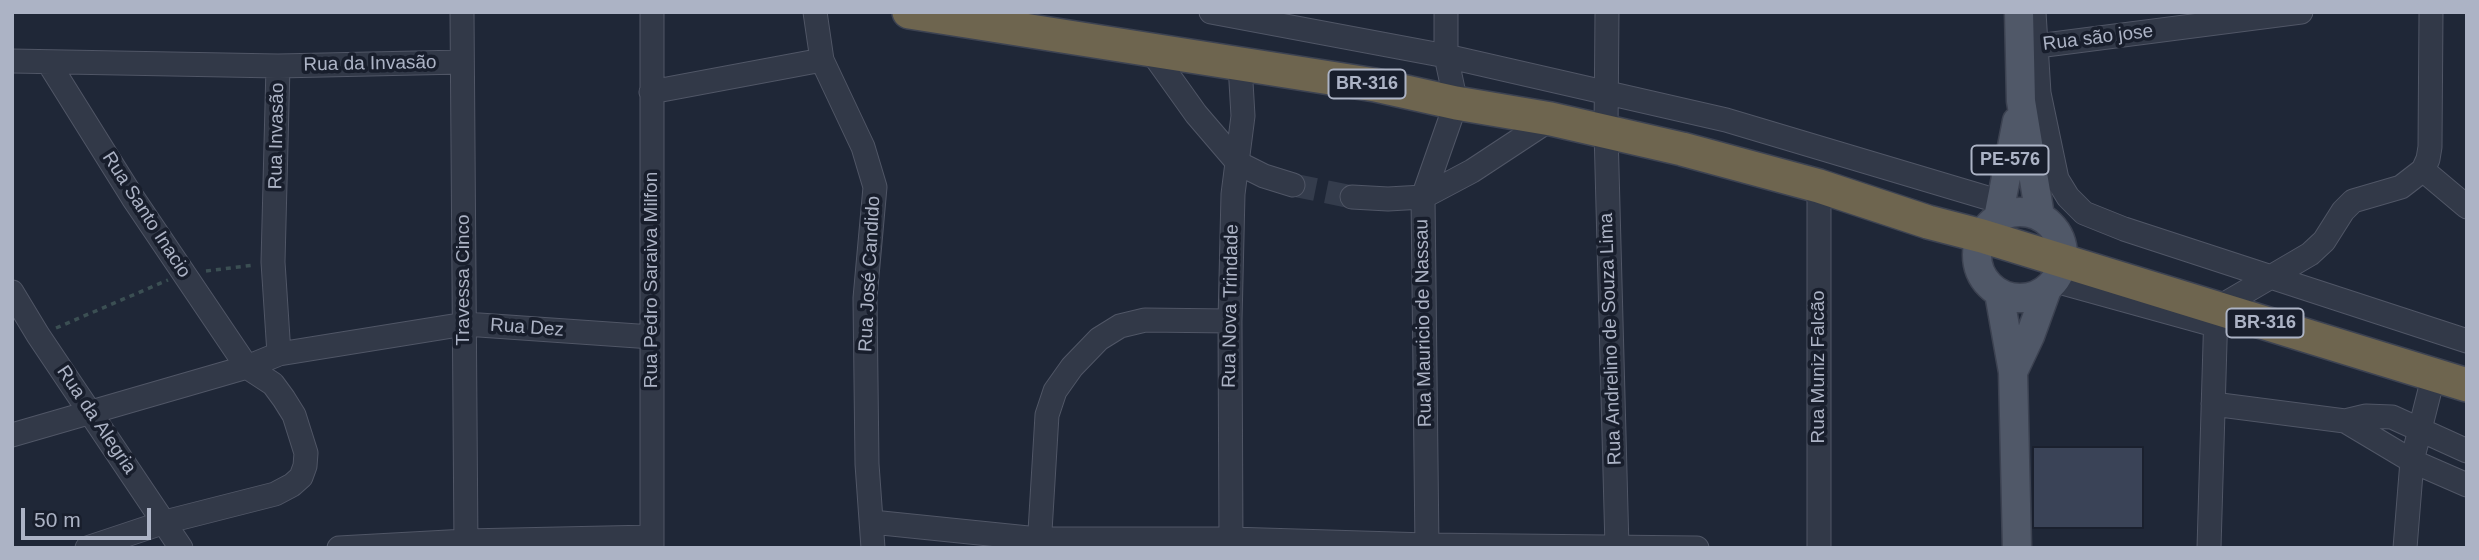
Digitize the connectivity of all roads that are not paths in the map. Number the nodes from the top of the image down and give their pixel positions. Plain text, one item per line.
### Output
1 (462, 12) edge
2 (652, 12) edge
3 (815, 12) edge
4 (909, 12) edge
5 (1212, 12) edge
6 (1446, 12) edge
7 (1607, 12) edge
8 (2019, 12) edge
9 (2034, 12) edge
10 (2301, 12) edge
11 (2431, 12) edge
12 (1281, 18) edge
13 (2027, 47) junction
14 (1151, 51) junction
15 (1446, 56) junction
16 (822, 60) junction
17 (12, 61) edge
18 (48, 62) junction
19 (462, 62) junction
20 (1240, 65) junction
21 (278, 66) junction
22 (651, 92) junction
23 (1605, 94) junction
24 (2021, 101) junction
25 (1457, 103) junction
26 (1551, 119) junction
27 (1605, 131) junction
28 (1238, 163) junction
29 (2423, 170) junction
30 (1293, 186) tunnel mouth
31 (1819, 186) junction
32 (1352, 197) tunnel mouth
33 (1423, 197) junction
34 (2467, 207) edge
35 (2040, 216) junction
36 (1994, 219) junction
37 (2055, 277) junction
38 (2269, 277) junction
39 (12, 292) edge
40 (1999, 293) junction
41 (2215, 317) junction
42 (1230, 321) junction
43 (465, 324) junction
44 (652, 337) junction
45 (2467, 341) edge
46 (279, 354) junction
47 (247, 367) junction
48 (2013, 372) junction
49 (2434, 374) junction
50 (2467, 385) edge
51 (2213, 404) junction
52 (90, 412) junction
53 (2345, 421) junction
54 (2421, 432) junction
55 (12, 435) edge
56 (2467, 451) edge
57 (2412, 461) junction
58 (2467, 485) edge
59 (165, 522) junction
60 (873, 522) junction
61 (652, 542) edge
62 (1231, 543) edge
63 (466, 544) edge
64 (1038, 544) edge
65 (1427, 547) edge
66 (1617, 547) edge
67 (86, 548) edge
68 (181, 548) edge
69 (339, 548) edge
70 (873, 548) edge
71 (1696, 548) edge
72 (1818, 548) edge
73 (2017, 548) edge
74 (2209, 548) edge
75 (2405, 548) edge

1 - 19 street, Travessa Cinco
2 - 22 street, Rua Pedro Saraiva Milfon
3 - 16 street, Rua José Candido
4 - 14 highway, BR-316
5 - 12 street
6 - 15 street
7 - 23 street, Rua Andrelino de Souza Lima
8 - 13 main road, PE-576
9 - 13 street
10 - 13 street, Rua são jose
11 - 29 street
12 - 15 street
13 - 24 main road, PE-576
13 - 38 street
14 - 20 highway, BR-316
14 - 28 street
15 - 23 street
15 - 25 street
16 - 22 street
16 - 60 street, Rua José Candido
17 - 18 street, Rua Invasão
18 - 21 street, Rua Invasão
18 - 47 street, Rua Santo Inacio
19 - 21 street, Rua da Invasão
19 - 43 street, Travessa Cinco
20 - 25 highway, BR-316
20 - 28 street, Rua Nova Trindade
21 - 46 street, Rua Invasão
22 - 44 street, Rua Pedro Saraiva Milfon
23 - 27 street, Rua Andrelino de Souza Lima
23 - 36 street
24 - 35 main road, PE-576
24 - 36 main road, PE-576
25 - 26 highway, BR-316
25 - 33 street, Rua Mauricio de Nassau
26 - 27 highway, BR-316
26 - 33 street
27 - 31 highway, BR-316
27 - 66 street, Rua Andrelino de Souza Lima
28 - 30 street
28 - 42 street, Rua Nova Trindade
29 - 34 street
29 - 38 street
31 - 36 highway, BR-316
31 - 72 street, Rua Muniz Falcão
32 - 33 street
33 - 65 street, Rua Mauricio de Nassau
35 - 36 main road
35 - 37 main road
36 - 37 highway, BR-316
36 - 40 main road
37 - 40 main road
37 - 41 highway, BR-316
37 - 48 main road
38 - 41 street
38 - 45 street
39 - 52 street, Rua da Alegria
40 - 48 main road
41 - 49 highway, BR-316
41 - 51 street
42 - 62 street, Rua Nova Trindade
42 - 64 street
43 - 44 street, Rua Dez
43 - 46 street, Rua Dez
43 - 63 street, Travessa Cinco
44 - 61 street, Rua Pedro Saraiva Milfon
46 - 47 street
47 - 52 street
47 - 59 street
48 - 73 main road
49 - 50 highway, BR-316
49 - 54 street
51 - 53 street
51 - 74 street
52 - 55 street
52 - 59 street, Rua da Alegria
53 - 54 street
53 - 57 street
54 - 56 street
54 - 57 street
57 - 58 street
57 - 75 street
59 - 67 street
59 - 68 street, Rua da Alegria
60 - 64 street
60 - 70 street, Rua José Candido
61 - 63 street
62 - 64 street
62 - 65 street
63 - 69 street
65 - 66 street
66 - 71 street

